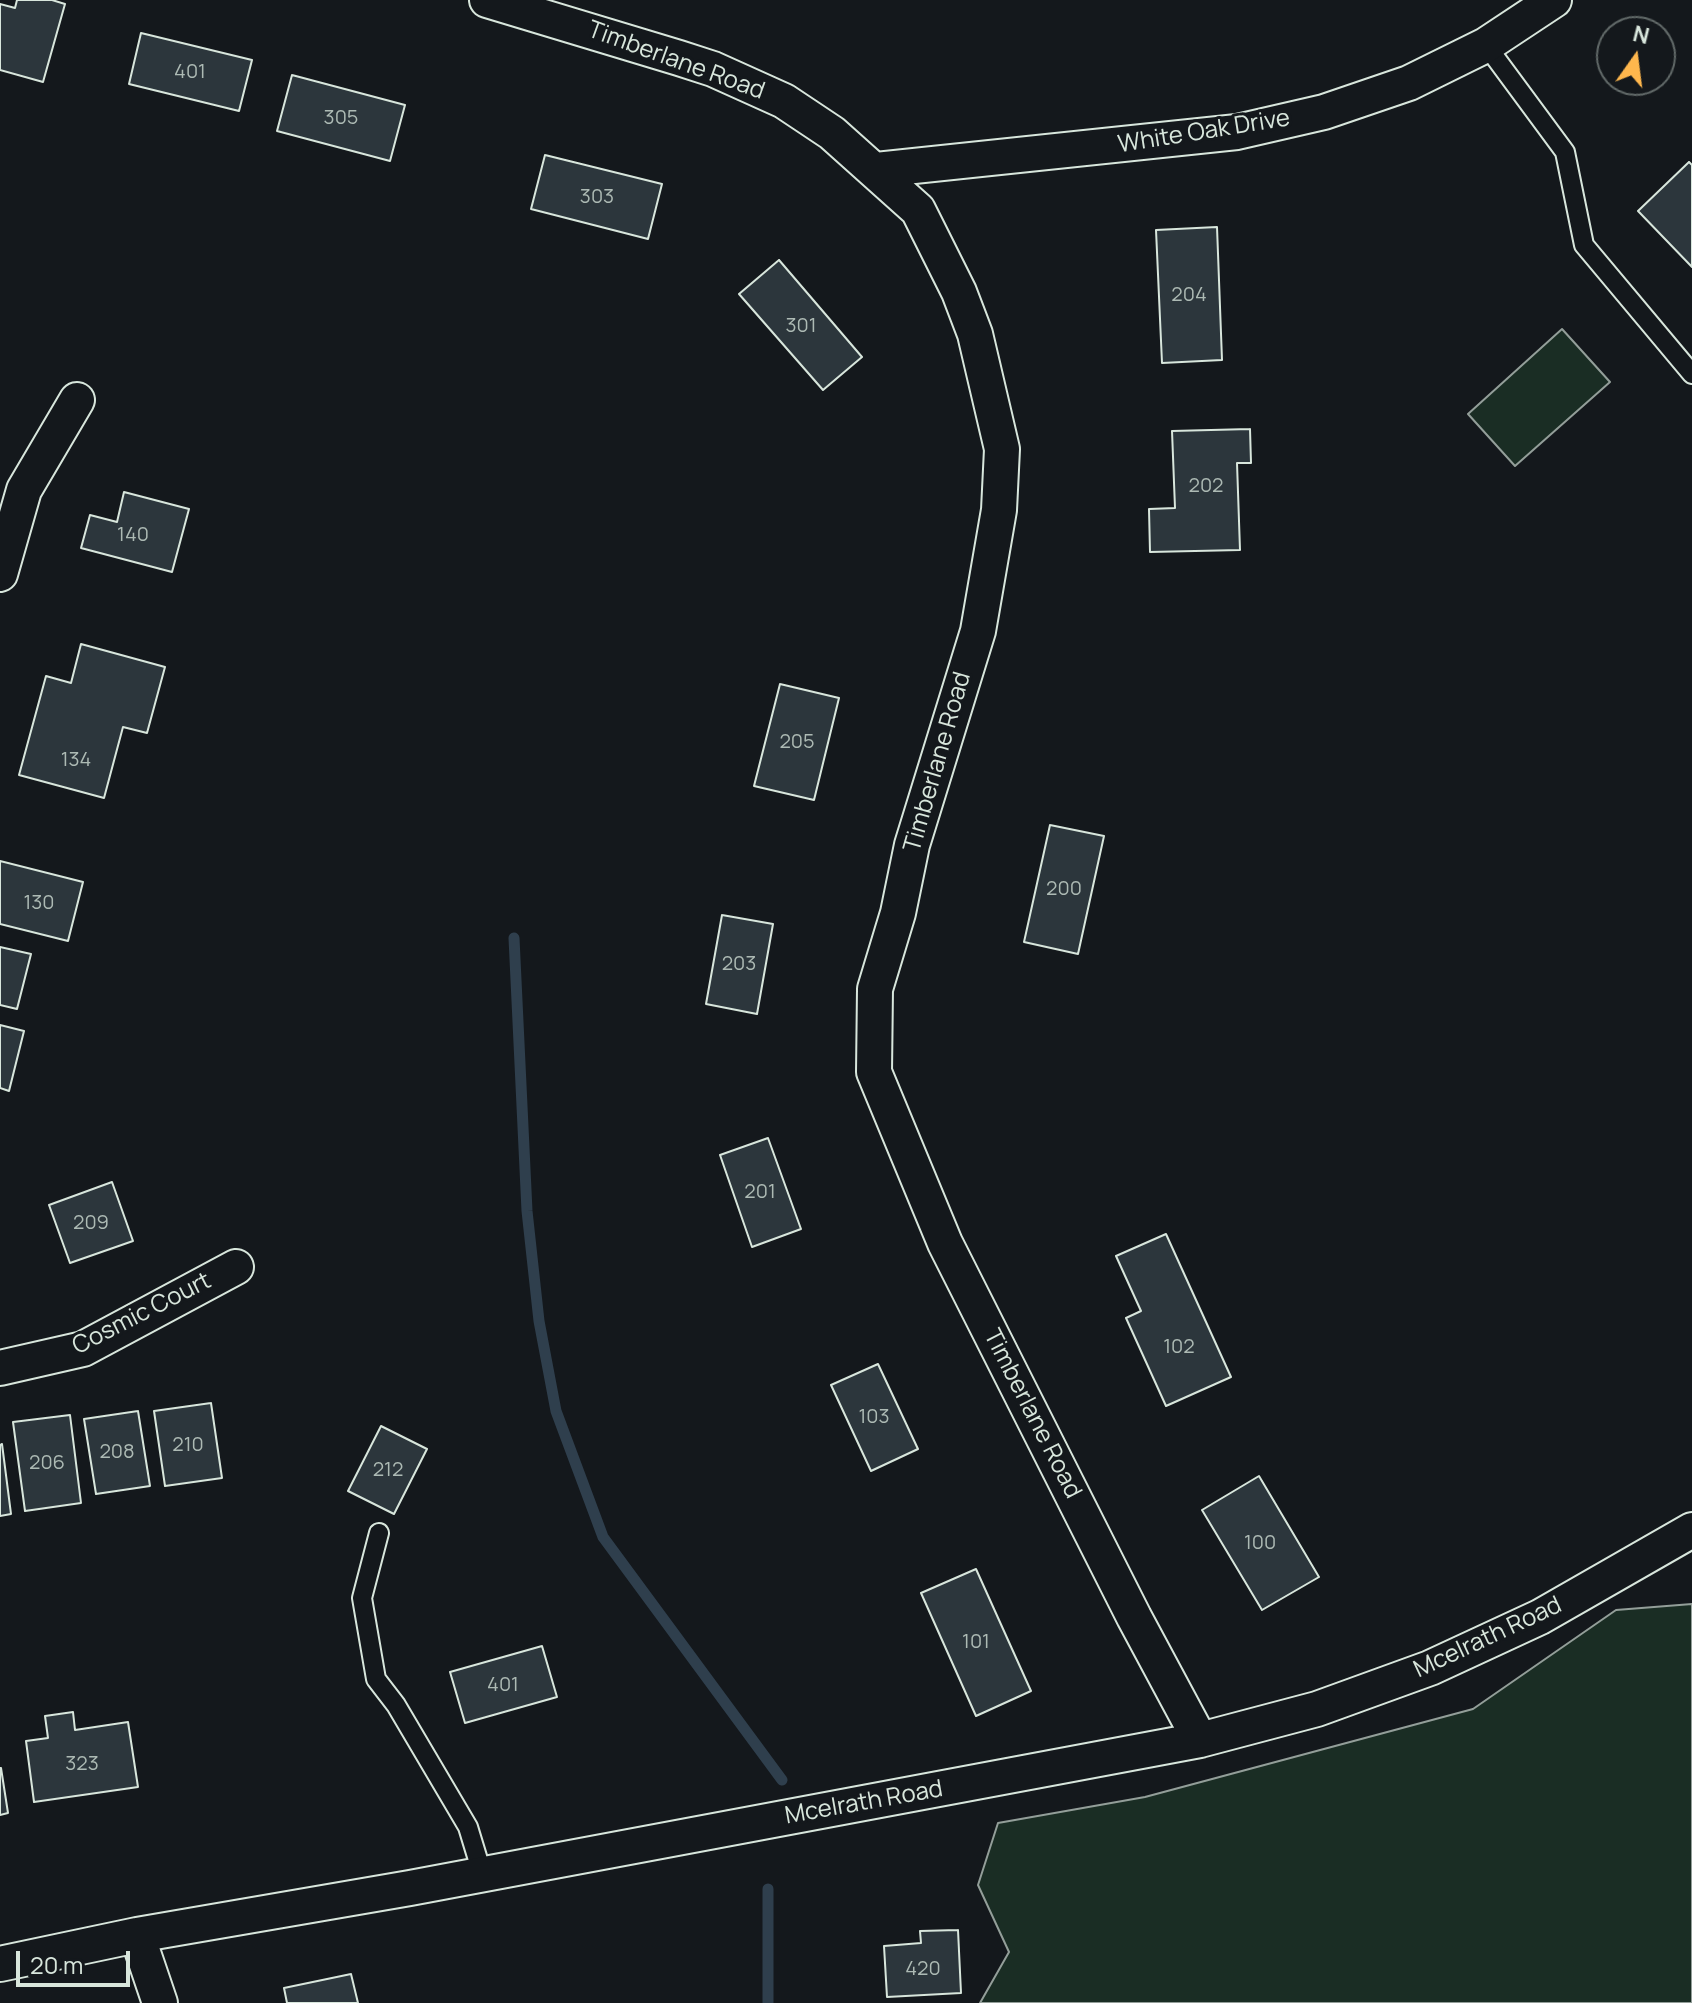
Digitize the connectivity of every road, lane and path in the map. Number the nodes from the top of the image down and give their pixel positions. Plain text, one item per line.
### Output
1 (487, 0) edge
2 (1554, 0) edge
3 (1486, 45) junction
4 (876, 170) junction
5 (1692, 374) edge
6 (77, 400) dead end
7 (0, 574) edge
8 (236, 1267) dead end
9 (0, 1368) edge
10 (1692, 1530) edge
11 (379, 1533) dead end
12 (1200, 1740) junction
13 (482, 1873) junction
14 (137, 1935) junction
15 (0, 1964) edge
16 (160, 2003) edge

1 - 4 street, Timberlane Road
2 - 3 street, White Oak Drive
3 - 4 street, White Oak Drive
3 - 5 lane
4 - 12 street, Timberlane Road
6 - 7 street
8 - 9 street, Cosmic Court
10 - 12 street, Mcelrath Road
11 - 13 lane
12 - 13 street, Mcelrath Road
13 - 14 street, Mcelrath Road
14 - 15 street, Mcelrath Road
14 - 16 street

